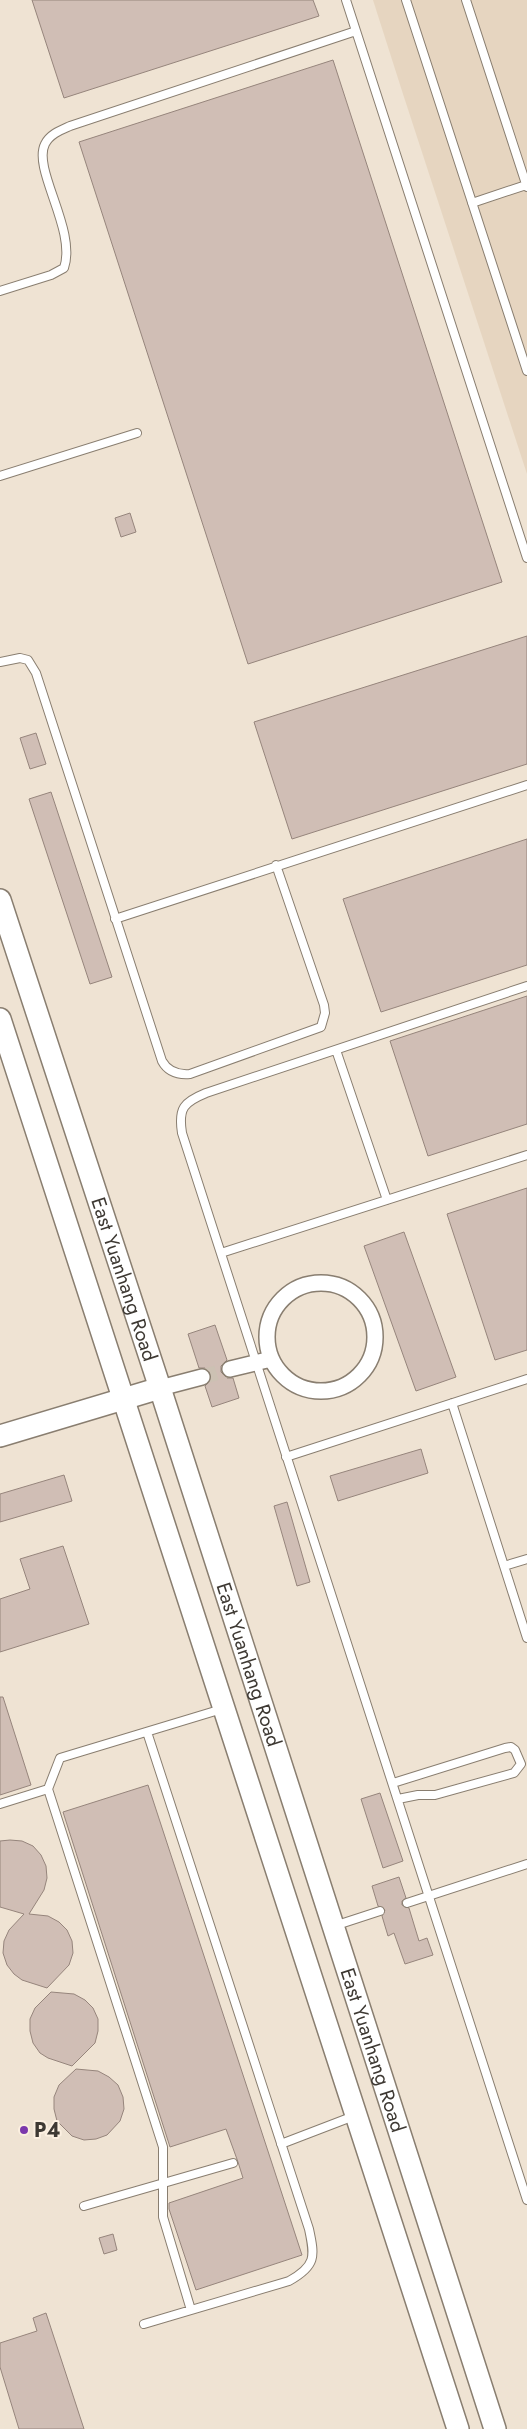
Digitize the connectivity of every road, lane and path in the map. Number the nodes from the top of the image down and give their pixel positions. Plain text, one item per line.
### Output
1 (346, 0) edge
2 (406, 0) edge
3 (466, 0) edge
4 (356, 31) junction
5 (527, 186) edge
6 (472, 202) junction
7 (0, 291) edge
8 (527, 370) edge
9 (137, 433) dead end
10 (0, 476) edge
11 (527, 558) edge
12 (0, 662) edge
13 (527, 785) edge
14 (276, 865) junction
15 (0, 900) edge
16 (115, 919) junction
17 (527, 986) edge
18 (0, 1019) edge
19 (336, 1050) junction
20 (527, 1155) edge
21 (387, 1200) junction
22 (221, 1253) junction
23 (271, 1359) junction
24 (256, 1363) junction
25 (230, 1369) tunnel mouth
26 (202, 1377) tunnel mouth
27 (527, 1379) edge
28 (160, 1388) junction
29 (123, 1398) junction
30 (452, 1403) junction
31 (0, 1436) edge
32 (286, 1457) junction
33 (527, 1559) edge
34 (504, 1566) junction
35 (527, 1638) edge
36 (224, 1708) junction
37 (146, 1732) junction
38 (393, 1783) junction
39 (48, 1789) junction
40 (398, 1799) junction
41 (0, 1804) edge
42 (527, 1864) edge
43 (430, 1896) junction
44 (407, 1903) dead end
45 (380, 1911) dead end
46 (333, 1926) junction
47 (356, 2116) junction
48 (281, 2144) junction
49 (233, 2163) dead end
50 (161, 2185) junction
51 (527, 2200) edge
52 (84, 2206) dead end
53 (191, 2310) junction
54 (144, 2324) dead end
55 (458, 2429) edge
56 (495, 2429) edge

1 - 4 lane
2 - 6 lane
3 - 5 lane
4 - 7 lane
4 - 11 lane
5 - 6 lane
6 - 8 lane
9 - 10 lane
12 - 16 lane
13 - 14 lane
14 - 16 lane
14 - 16 lane
15 - 28 street, East Yuanhang Road
17 - 19 lane
18 - 29 street, East Yuanhang Road
19 - 21 lane
19 - 22 lane
20 - 21 lane
21 - 22 lane
22 - 24 lane
23 - 23 street
23 - 24 street
24 - 25 street
24 - 32 lane
26 - 28 street
27 - 30 lane
28 - 29 street
28 - 46 street, East Yuanhang Road
29 - 31 street
29 - 36 street, East Yuanhang Road
30 - 32 lane
30 - 34 lane
32 - 38 lane
33 - 34 lane
34 - 35 lane
36 - 37 lane
36 - 47 street, East Yuanhang Road
37 - 39 lane
37 - 48 lane
38 - 40 lane
38 - 40 lane
39 - 41 lane
39 - 50 lane
40 - 43 lane
42 - 43 lane
43 - 44 lane
43 - 51 lane
45 - 46 lane
46 - 56 street, East Yuanhang Road
47 - 48 lane
47 - 55 street, East Yuanhang Road
48 - 53 lane
49 - 50 lane
50 - 52 lane
50 - 53 lane
53 - 54 lane

